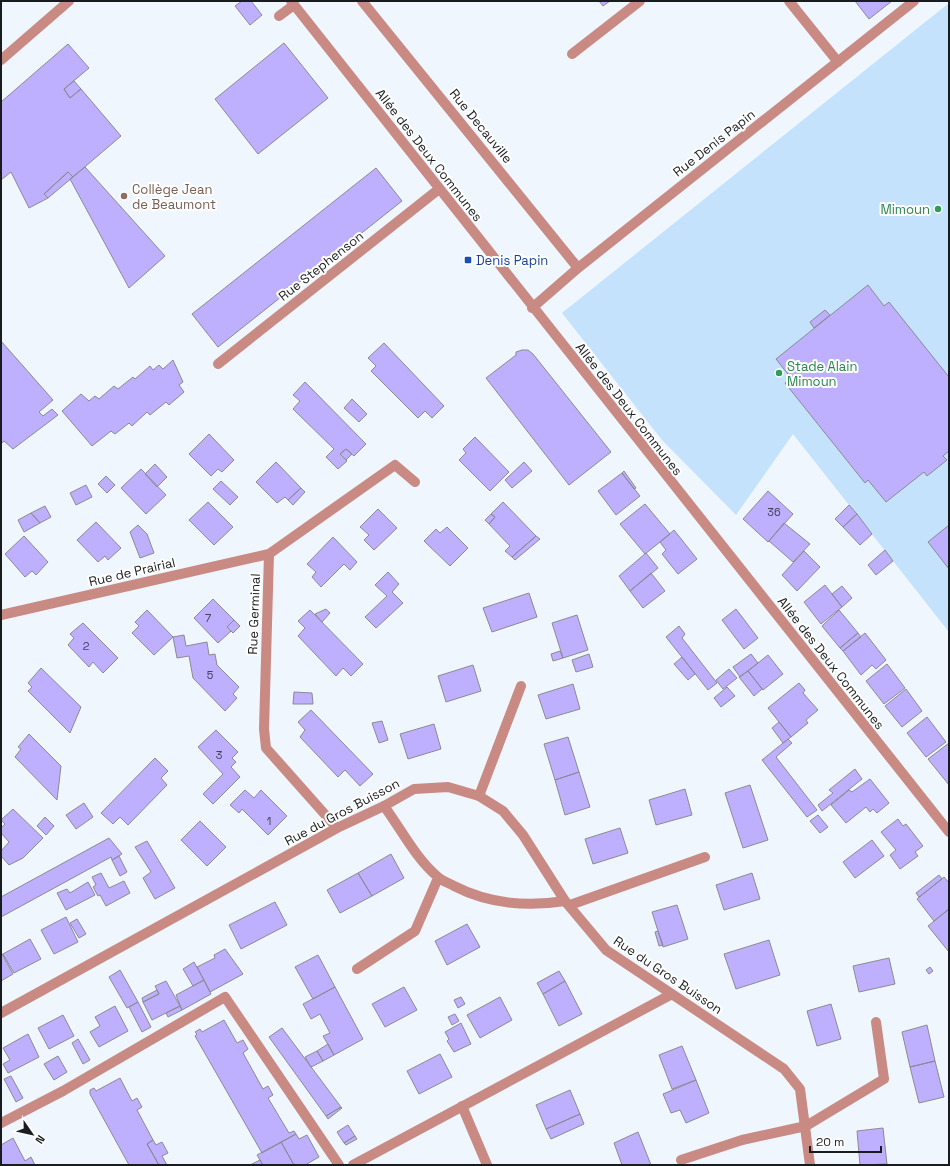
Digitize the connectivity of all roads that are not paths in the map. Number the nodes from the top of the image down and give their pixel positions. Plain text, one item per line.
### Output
1 (69, 1) edge
2 (362, 1) edge
3 (640, 1) edge
4 (789, 1) edge
5 (914, 1) edge
6 (292, 3) edge
7 (279, 16) dead end
8 (572, 54) dead end
9 (1, 60) edge
10 (838, 62) junction
11 (439, 189) junction
12 (578, 268) junction
13 (532, 308) junction
14 (218, 364) dead end
15 (415, 482) dead end
16 (269, 554) junction
17 (1, 615) edge
18 (521, 686) dead end
19 (479, 796) junction
20 (384, 806) junction
21 (337, 828) junction
22 (949, 832) edge
23 (705, 857) dead end
24 (438, 878) junction
25 (567, 903) junction
26 (357, 969) dead end
27 (672, 994) junction
28 (1, 1013) edge
29 (876, 1022) dead end
30 (462, 1106) junction
31 (1, 1123) edge
32 (806, 1126) junction
33 (681, 1160) dead end
34 (339, 1165) edge
35 (353, 1165) edge
36 (487, 1165) edge
37 (810, 1165) edge

1 - 9 street
2 - 12 street, Rue Decauville
3 - 8 street
4 - 10 street
5 - 10 street, Rue Denis Papin
6 - 7 street
6 - 11 street, Allée des Deux Communes
10 - 12 street, Rue Denis Papin
11 - 13 street, Allée des Deux Communes
11 - 14 street, Rue Stephenson
12 - 13 street, Rue Denis Papin
13 - 22 street, Allée des Deux Communes
15 - 16 street
16 - 17 street, Rue de Prairial
16 - 21 street, Rue Germinal
18 - 19 street
19 - 20 street, Rue du Gros Buisson
19 - 25 street, Rue du Gros Buisson
20 - 21 street, Rue du Gros Buisson
20 - 24 street
21 - 28 street, Rue du Gros Buisson
23 - 25 street
24 - 25 street
24 - 26 street
25 - 27 street, Rue du Gros Buisson
27 - 30 street
27 - 32 street, Rue du Gros Buisson
29 - 32 street
30 - 35 street
30 - 36 street
31 - 34 street
32 - 33 street
32 - 37 street, Rue du Gros Buisson

